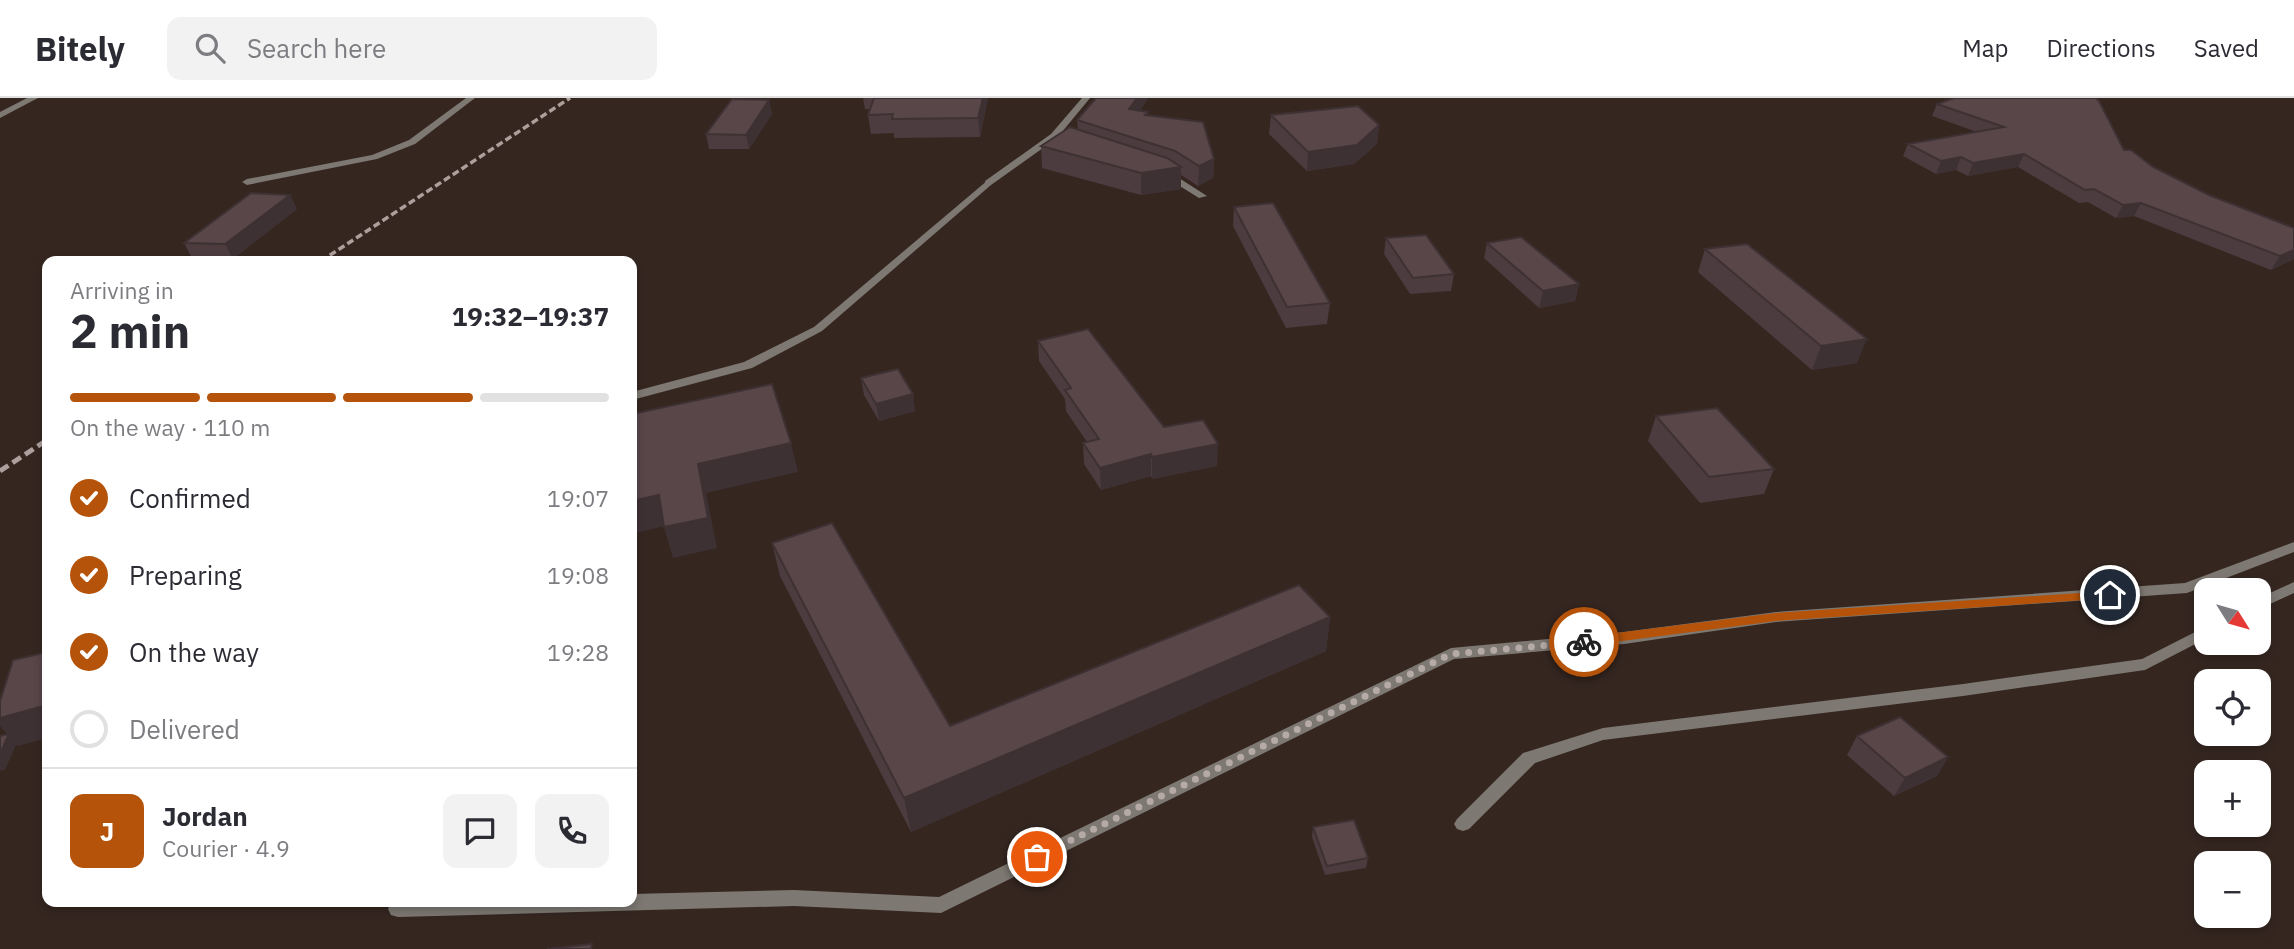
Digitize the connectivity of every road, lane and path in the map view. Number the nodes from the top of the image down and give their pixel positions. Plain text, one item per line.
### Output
1 (34, 98) edge
2 (471, 98) edge
3 (1086, 98) edge
4 (0, 115) edge
5 (1054, 136) junction
6 (1065, 140) edge
7 (1158, 171) edge
8 (247, 182) dead end
9 (1202, 197) dead end
10 (637, 395) edge
11 (2294, 548) edge
12 (2294, 587) edge
13 (2272, 598) edge
14 (2194, 638) edge
15 (1463, 824) dead end
16 (637, 902) edge
17 (470, 907) edge
18 (398, 909) dead end

1 - 4 street
2 - 8 street
3 - 5 street
5 - 6 street
5 - 10 street
7 - 9 street
11 - 16 street
12 - 13 street
14 - 15 street
17 - 18 street

